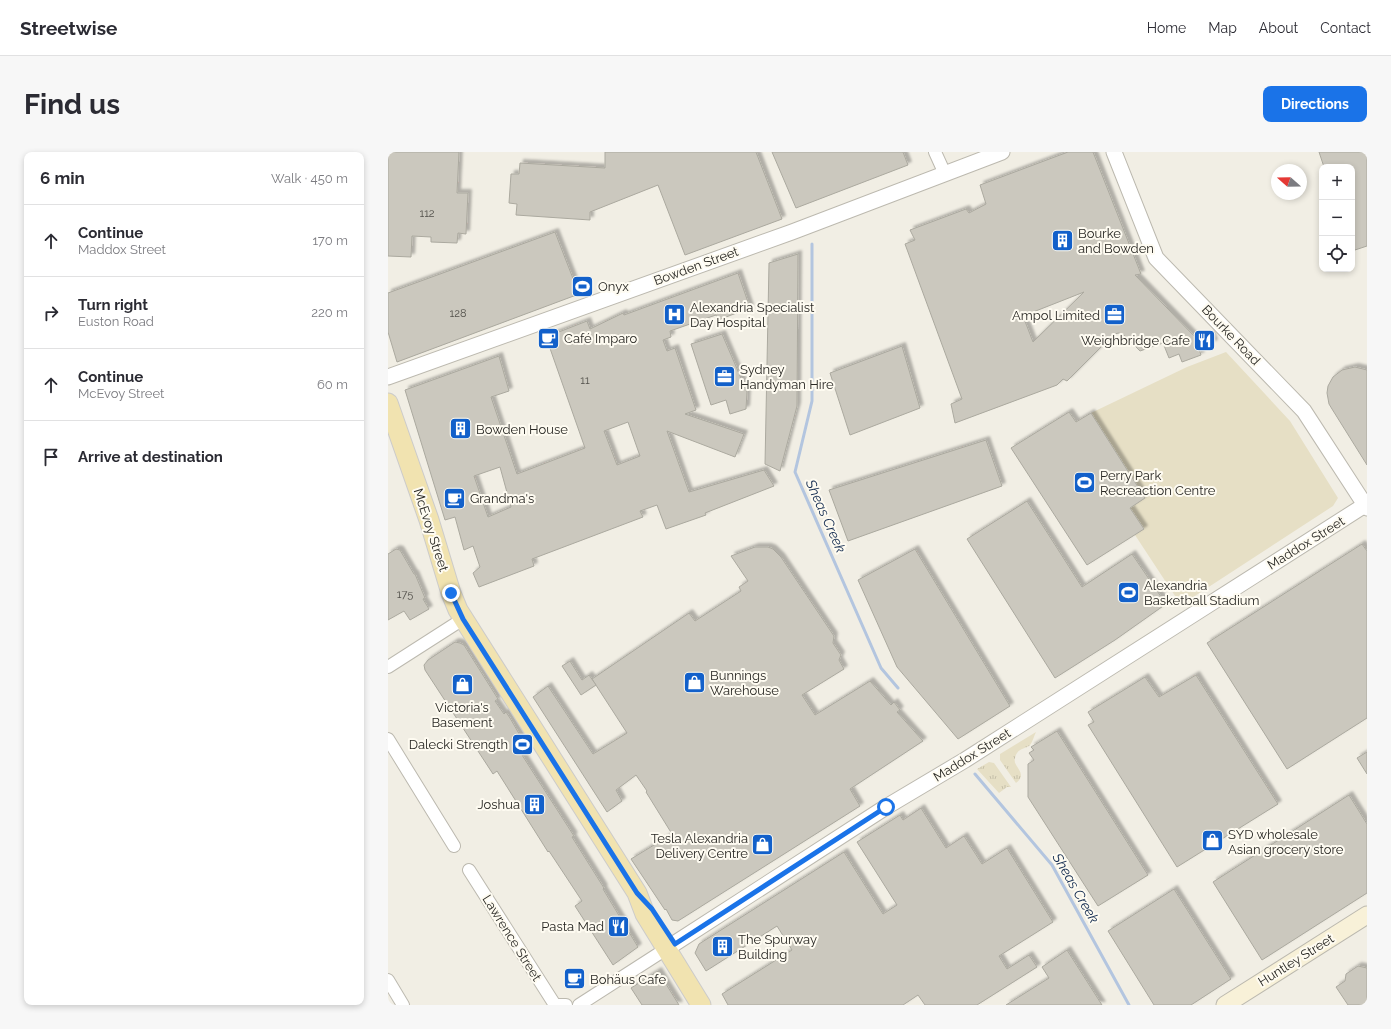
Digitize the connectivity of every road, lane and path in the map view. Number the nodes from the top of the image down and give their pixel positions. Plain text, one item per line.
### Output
1 (935, 152) edge
2 (1002, 152) edge
3 (1114, 152) edge
4 (945, 174) junction
5 (388, 376) edge
6 (388, 403) edge
7 (1366, 506) edge
8 (463, 619) junction
9 (388, 667) edge
10 (388, 739) edge
11 (454, 846) dead end
12 (469, 870) dead end
13 (1367, 915) edge
14 (671, 946) junction
15 (388, 980) edge
16 (403, 1005) edge
17 (556, 1005) edge
18 (566, 1005) edge
19 (579, 1005) edge
20 (701, 1005) edge
21 (713, 1005) edge
22 (1225, 1005) edge

1 - 4 street
2 - 4 street, Bowden Street
3 - 7 street, Bourke Road
4 - 5 street, Bowden Street
6 - 8 main road, McEvoy Street
7 - 14 street, Maddox Street
8 - 9 street
8 - 14 main road, McEvoy Street
10 - 11 street
12 - 17 street, Lawrence Street
13 - 22 main road, Huntley Street
14 - 19 street, Maddox Street
14 - 20 main road
14 - 21 main road
15 - 16 street
17 - 18 street

